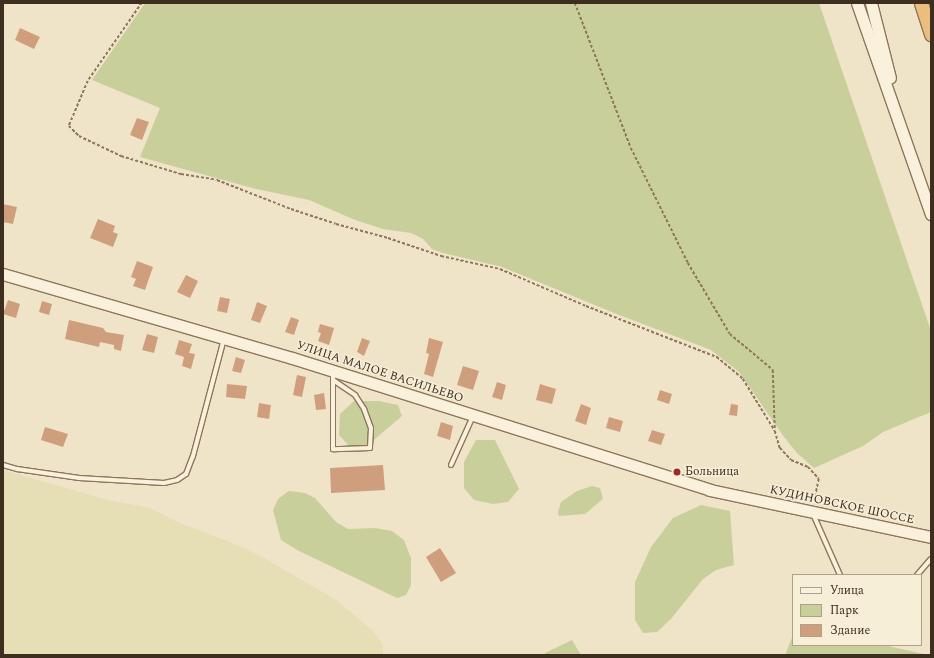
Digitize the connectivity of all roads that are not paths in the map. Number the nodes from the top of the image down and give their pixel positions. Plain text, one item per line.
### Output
1 (857, 3) edge
2 (871, 3) edge
3 (921, 3) edge
4 (931, 34) edge
5 (907, 146) junction
6 (931, 214) edge
7 (3, 274) edge
8 (224, 338) junction
9 (333, 375) junction
10 (473, 416) junction
11 (3, 465) edge
12 (451, 465) dead end
13 (747, 498) joint
14 (812, 512) junction
15 (931, 537) edge
16 (931, 559) edge
17 (840, 574) edge
18 (918, 574) edge

1 - 5 main road
2 - 5 main road
3 - 4 highway
5 - 6 main road
7 - 8 main road, УЛИЦА МАЛОЕ ВАСИЛЬЕВО
8 - 9 main road, УЛИЦА МАЛОЕ ВАСИЛЬЕВО
8 - 11 lane
9 - 9 lane
9 - 10 main road, УЛИЦА МАЛОЕ ВАСИЛЬЕВО
10 - 12 lane
10 - 13 main road, УЛИЦА МАЛОЕ ВАСИЛЬЕВО
13 - 14 main road, КУДИНОВСКОЕ ШОССЕ
14 - 15 main road, КУДИНОВСКОЕ ШОССЕ
14 - 17 lane
16 - 18 lane

